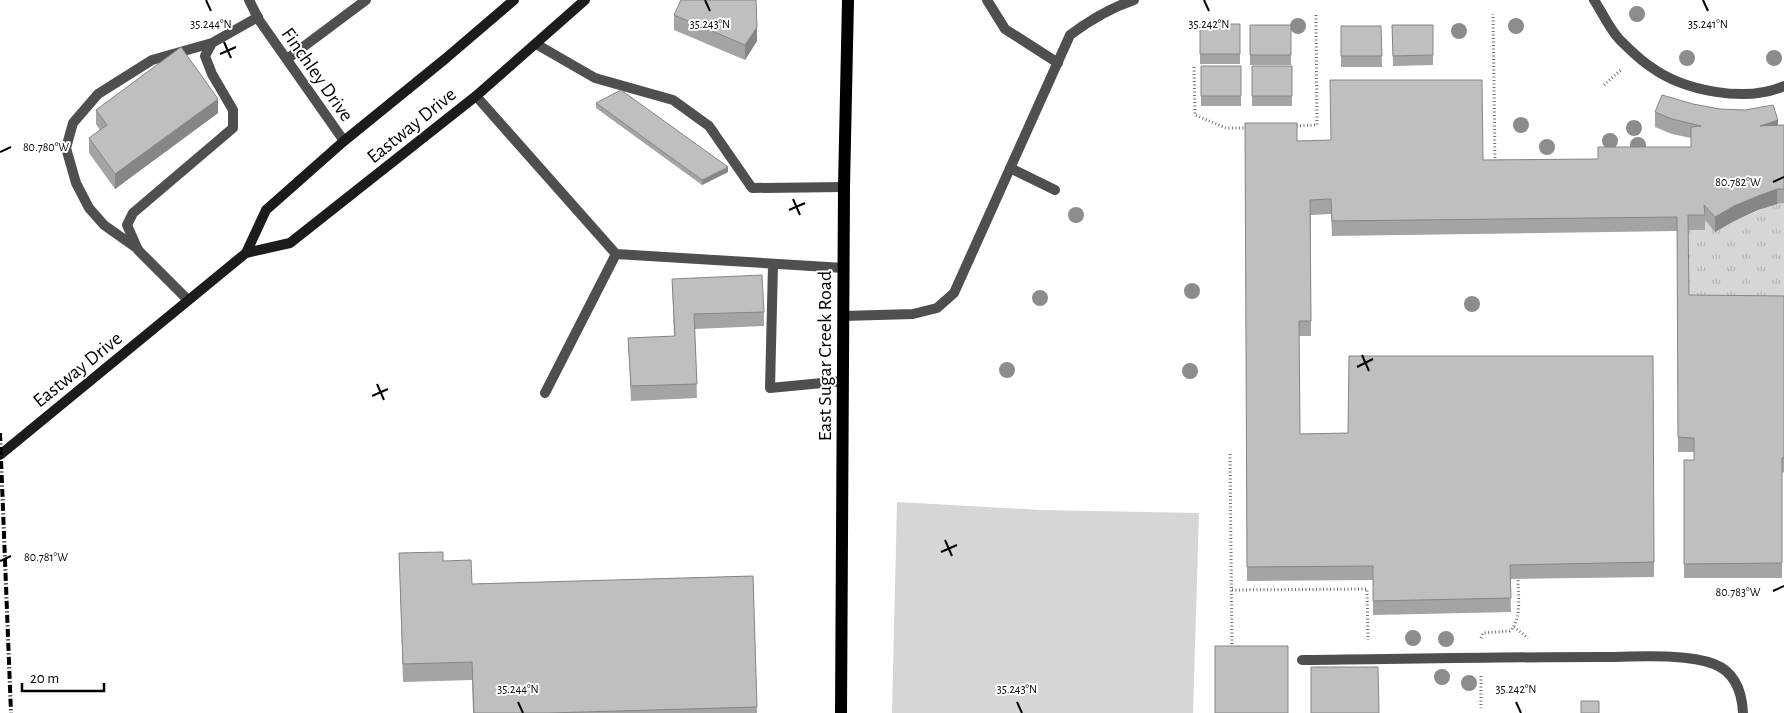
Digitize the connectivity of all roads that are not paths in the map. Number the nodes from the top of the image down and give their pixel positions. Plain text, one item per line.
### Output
1 (249, 0) edge
2 (366, 0) edge
3 (514, 0) edge
4 (585, 0) edge
5 (848, 0) edge
6 (987, 0) edge
7 (1134, 0) edge
8 (1594, 0) edge
9 (258, 17) junction
10 (212, 43) junction
11 (536, 44) junction
12 (287, 59) junction
13 (1058, 63) junction
14 (1784, 86) edge
15 (476, 96) junction
16 (344, 142) junction
17 (1010, 168) junction
18 (844, 187) junction
19 (1055, 190) dead end
20 (138, 250) junction
21 (246, 253) junction
22 (616, 254) junction
23 (773, 265) junction
24 (844, 268) junction
25 (188, 300) junction
26 (843, 316) junction
27 (843, 381) junction
28 (545, 393) dead end
29 (0, 455) edge
30 (1302, 660) dead end
31 (840, 713) edge
32 (1743, 713) edge
33 (1749, 713) edge

1 - 9 street, Finchley Drive
2 - 12 street
3 - 16 main road, Eastway Drive
4 - 11 main road, Eastway Drive
5 - 18 main road, East Sugar Creek Road
6 - 13 street
7 - 13 street
8 - 14 street
9 - 10 street
9 - 12 street, Finchley Drive
10 - 20 street
10 - 20 street
11 - 15 main road, Eastway Drive
11 - 18 street
12 - 16 street, Finchley Drive
13 - 17 street
15 - 21 main road, Eastway Drive
15 - 22 street
16 - 21 main road, Eastway Drive
17 - 19 street
17 - 26 street
18 - 24 main road, East Sugar Creek Road
20 - 25 street
21 - 25 main road, Eastway Drive
22 - 23 street
22 - 28 street
23 - 24 street
23 - 27 street
24 - 26 main road, East Sugar Creek Road
25 - 29 main road, Eastway Drive
26 - 27 main road, East Sugar Creek Road
27 - 31 main road, East Sugar Creek Road
30 - 32 street
32 - 33 street

